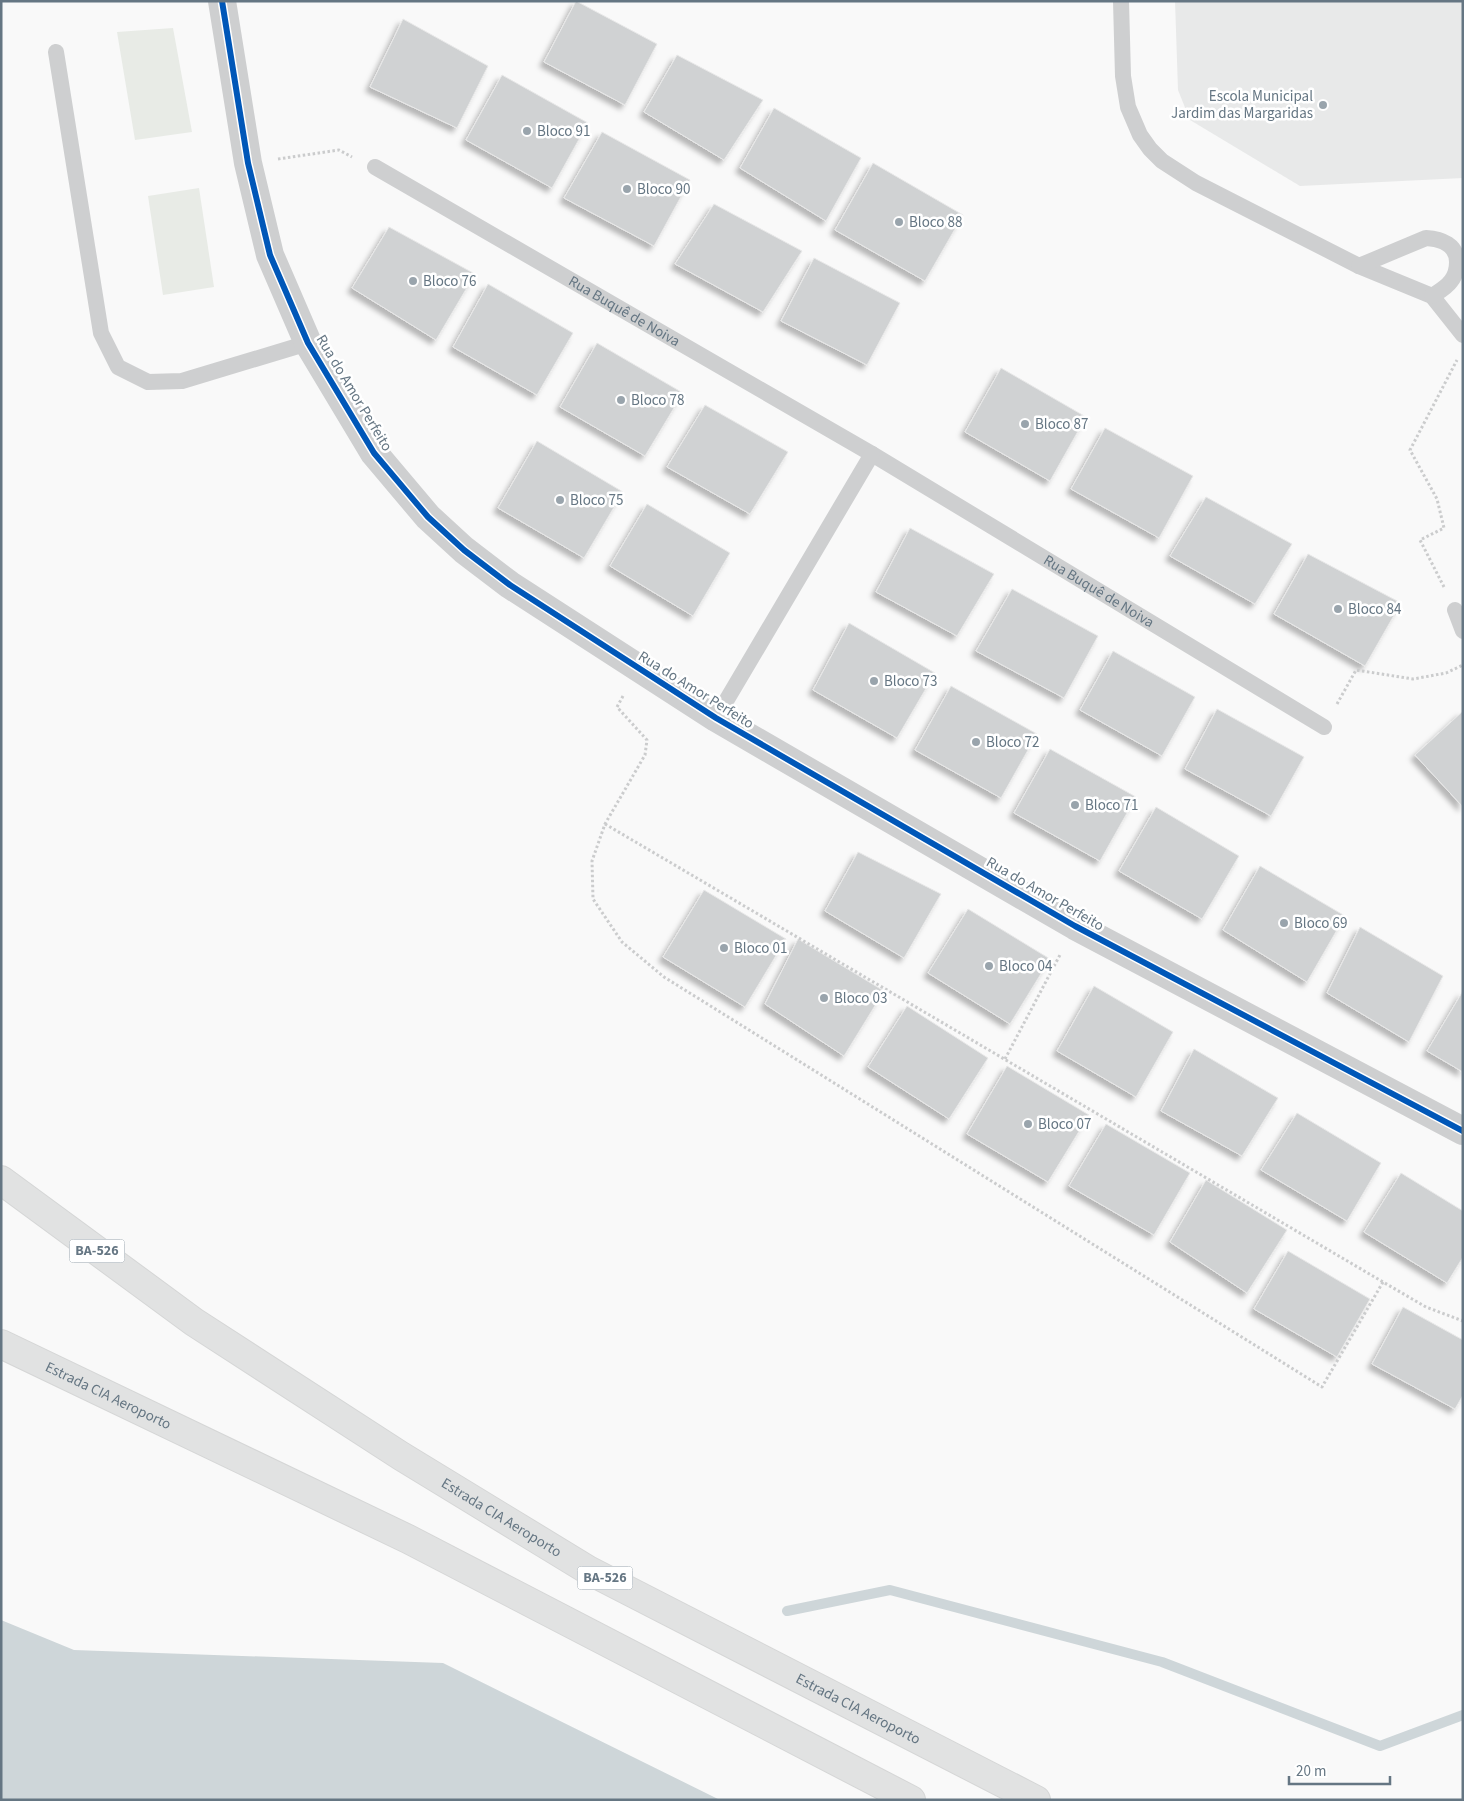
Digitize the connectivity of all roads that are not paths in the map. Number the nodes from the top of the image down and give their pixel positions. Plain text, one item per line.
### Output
1 (222, 1) edge
2 (1121, 1) edge
3 (56, 52) dead end
4 (375, 167) dead end
5 (1359, 266) junction
6 (1432, 296) junction
7 (1463, 335) edge
8 (308, 343) junction
9 (872, 454) junction
10 (1455, 610) road end
11 (1463, 631) edge
12 (716, 718) junction
13 (1324, 727) road end
14 (1463, 1132) edge
15 (1, 1180) edge
16 (1, 1344) edge
17 (911, 1800) edge
18 (1036, 1800) edge

1 - 8 street, Rua do Amor Perfeito
2 - 5 lane
3 - 8 lane, Rua do Amor Perfeito
4 - 9 lane, Rua Buquê de Noiva
5 - 6 lane
5 - 6 lane
6 - 7 lane
8 - 12 street, Rua do Amor Perfeito
9 - 12 lane
9 - 13 lane, Rua Buquê de Noiva
10 - 11 lane
12 - 14 street, Rua do Amor Perfeito
15 - 18 highway, Estrada CIA Aeroporto / BA-526
16 - 17 highway, Estrada CIA Aeroporto

